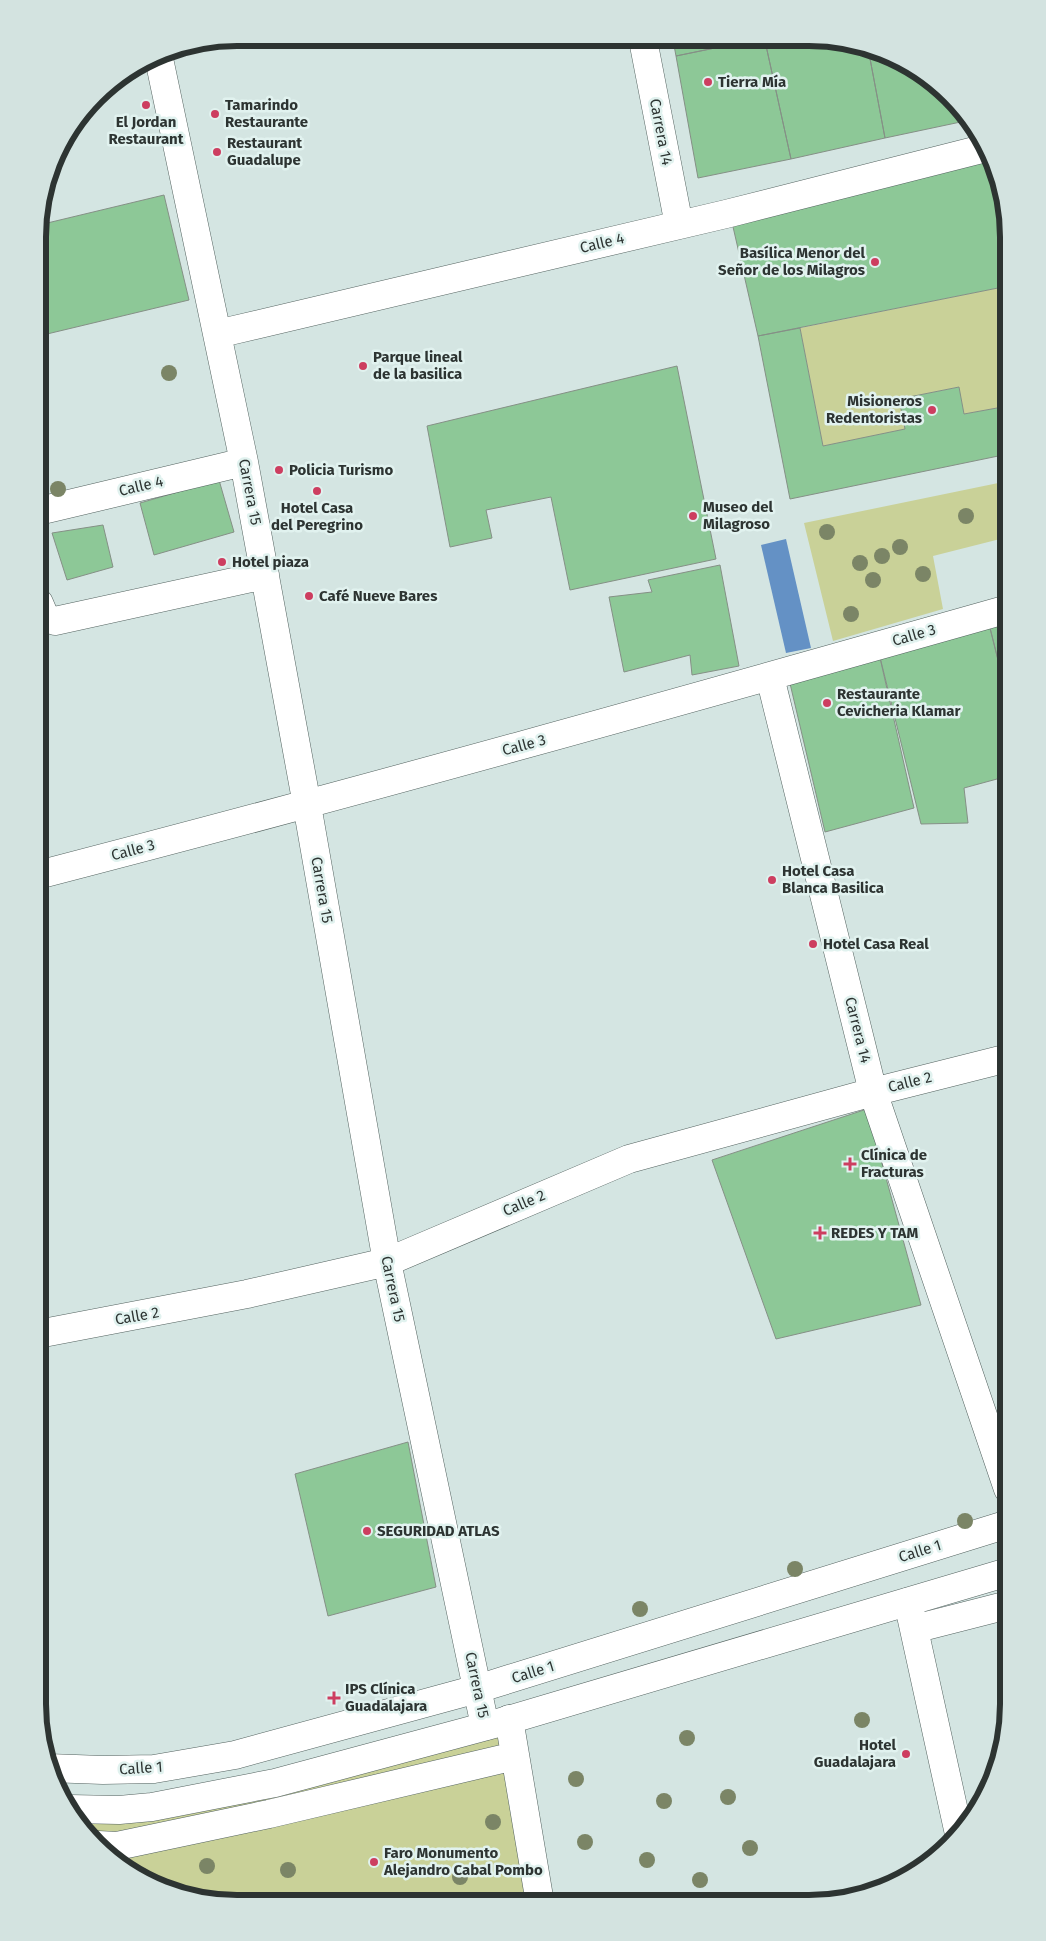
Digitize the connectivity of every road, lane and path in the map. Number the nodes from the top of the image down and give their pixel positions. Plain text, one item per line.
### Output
1 (644, 46) edge
2 (160, 63) edge
3 (978, 150) edge
4 (679, 225) junction
5 (217, 334) junction
6 (244, 462) junction
7 (46, 509) edge
8 (265, 575) junction
9 (1000, 611) edge
10 (46, 616) edge
11 (770, 677) junction
12 (307, 805) junction
13 (46, 873) edge
14 (1000, 1060) edge
15 (873, 1092) junction
16 (387, 1262) junction
17 (46, 1332) edge
18 (1000, 1465) edge
19 (1000, 1526) edge
20 (1000, 1574) edge
21 (908, 1602) junction
22 (1000, 1607) edge
23 (914, 1629) junction
24 (477, 1689) junction
25 (497, 1723) junction
26 (515, 1756) junction
27 (57, 1768) edge
28 (78, 1809) edge
29 (119, 1810) junction
30 (83, 1816) edge
31 (957, 1824) edge
32 (109, 1846) edge
33 (539, 1895) edge

1 - 4 street, Carrera 14
2 - 5 street, Carrera 15
3 - 4 street, Calle 4
4 - 5 street, Calle 4
5 - 6 street, Carrera 15
6 - 7 street, Calle 4
6 - 8 street, Carrera 15
8 - 10 street
8 - 12 street, Carrera 15
9 - 11 street, Calle 3
11 - 12 street, Calle 3
11 - 15 street, Carrera 14
12 - 13 street, Calle 3
12 - 16 street, Carrera 15
14 - 15 street, Calle 2
15 - 16 street, Calle 2
15 - 18 street, Carrera 14
16 - 17 street, Calle 2
16 - 24 street, Carrera 15
19 - 24 street, Calle 1
20 - 21 street
21 - 23 street
21 - 25 street
22 - 23 street
23 - 31 street
24 - 25 street, Carrera 15
24 - 27 street, Calle 1
25 - 26 street, Carrera 15
25 - 29 street
26 - 32 street
26 - 33 street, Carrera 15
28 - 29 street
29 - 30 street

